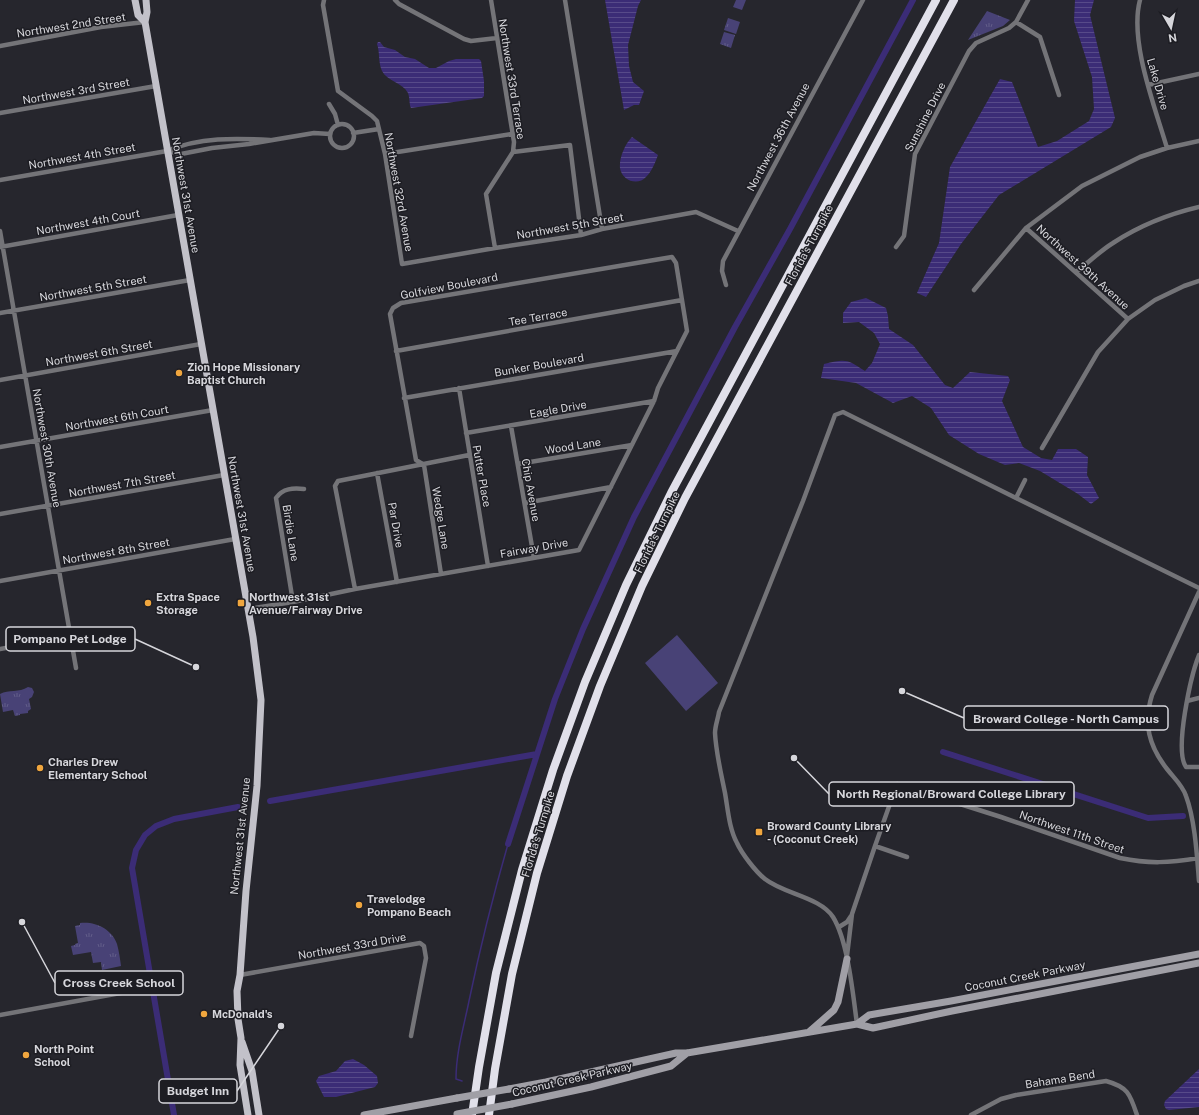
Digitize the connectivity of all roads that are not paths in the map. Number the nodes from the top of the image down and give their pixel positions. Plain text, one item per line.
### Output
1 (135, 0) edge
2 (146, 0) edge
3 (324, 0) edge
4 (395, 0) edge
5 (491, 0) edge
6 (565, 0) edge
7 (863, 0) edge
8 (936, 0) edge
9 (954, 0) edge
10 (1028, 0) edge
11 (1140, 0) edge
12 (145, 22) junction
13 (1016, 22) junction
14 (497, 38) junction
15 (0, 46) edge
16 (1199, 74) edge
17 (1148, 85) junction
18 (156, 86) junction
19 (1059, 96) dead end
20 (329, 104) dead end
21 (0, 113) edge
22 (338, 125) junction
23 (379, 129) junction
24 (353, 133) junction
25 (330, 134) junction
26 (512, 134) junction
27 (270, 140) junction
28 (1199, 141) edge
29 (1167, 148) junction
30 (167, 151) junction
31 (513, 152) junction
32 (385, 154) junction
33 (0, 180) edge
34 (1199, 207) edge
35 (178, 215) junction
36 (1026, 228) junction
37 (602, 229) junction
38 (0, 231) edge
39 (738, 231) junction
40 (581, 235) junction
41 (1, 246) edge
42 (896, 247) dead end
43 (495, 248) junction
44 (672, 257) joint
45 (402, 264) joint
46 (1076, 272) junction
47 (190, 280) junction
48 (1199, 281) edge
49 (726, 285) dead end
50 (974, 290) dead end
51 (682, 300) junction
52 (14, 311) junction
53 (0, 313) edge
54 (1128, 320) junction
55 (201, 344) junction
56 (396, 351) junction
57 (677, 351) junction
58 (25, 376) junction
59 (0, 380) edge
60 (459, 388) junction
61 (404, 398) junction
62 (654, 401) junction
63 (213, 410) junction
64 (511, 426) junction
65 (466, 433) junction
66 (36, 441) junction
67 (632, 445) junction
68 (0, 447) edge
69 (1042, 448) dead end
70 (469, 455) junction
71 (518, 464) junction
72 (424, 465) junction
73 (377, 472) junction
74 (224, 475) junction
75 (1025, 480) dead end
76 (610, 486) junction
77 (304, 489) dead end
78 (1016, 498) junction
79 (524, 503) junction
80 (48, 506) junction
81 (0, 514) edge
82 (235, 539) junction
83 (534, 558) junction
84 (488, 566) junction
85 (58, 571) junction
86 (441, 574) junction
87 (0, 581) edge
88 (397, 582) junction
89 (1199, 588) edge
90 (355, 589) junction
91 (1199, 592) edge
92 (293, 602) junction
93 (248, 609) junction
94 (70, 636) junction
95 (0, 648) edge
96 (1199, 655) edge
97 (76, 668) dead end
98 (1199, 698) edge
99 (1186, 701) junction
100 (1199, 767) edge
101 (875, 846) junction
102 (907, 857) dead end
103 (1198, 858) edge
104 (1199, 881) edge
105 (852, 914) junction
106 (839, 927) junction
107 (1199, 954) edge
108 (847, 959) junction
109 (1199, 963) edge
110 (240, 975) junction
111 (1055, 982) junction
112 (126, 992) dead end
113 (982, 1005) junction
114 (0, 1015) edge
115 (857, 1024) junction
116 (809, 1032) junction
117 (411, 1036) dead end
118 (241, 1038) junction
119 (687, 1053) junction
120 (454, 1114) edge
121 (248, 1115) edge
122 (259, 1115) edge
123 (364, 1115) edge
124 (472, 1115) edge
125 (489, 1115) edge
126 (970, 1115) edge
127 (1137, 1115) edge

1 - 12 main road, Northwest 31st Avenue
2 - 12 main road, Northwest 31st Avenue
3 - 23 street, Northwest 32rd Avenue
4 - 14 street
5 - 14 street, Northwest 33rd Terrace
6 - 37 street
7 - 39 street, Northwest 36th Avenue
8 - 124 highway, Florida's Turnpike
9 - 125 highway, Florida's Turnpike
10 - 13 street, Sunshine Drive
11 - 17 street, Lake Drive
12 - 15 street, Northwest 2nd Street
12 - 18 main road, Northwest 31st Avenue
13 - 19 street
13 - 42 street, Sunshine Drive
14 - 26 street, Northwest 33rd Terrace
16 - 17 street
17 - 29 street, Lake Drive
18 - 21 street, Northwest 3rd Street
18 - 30 main road, Northwest 31st Avenue
20 - 22 street
22 - 24 street
22 - 25 street
23 - 24 street
23 - 32 street, Northwest 32rd Avenue
24 - 25 street
25 - 27 street
26 - 31 street, Northwest 33rd Terrace
26 - 32 street
27 - 30 street
27 - 30 street
28 - 29 street
29 - 36 street
30 - 33 street, Northwest 4th Street
30 - 35 main road, Northwest 31st Avenue
31 - 40 street
31 - 43 street, Northwest 33rd Terrace
32 - 45 street, Northwest 32rd Avenue
34 - 46 street
35 - 41 street, Northwest 4th Court
35 - 47 main road, Northwest 31st Avenue
36 - 46 street, Northwest 39th Avenue
36 - 50 street
37 - 39 street, Northwest 5th Street
37 - 40 street, Northwest 5th Street
38 - 41 street, Northwest 30th Avenue
39 - 49 street, Northwest 36th Avenue
40 - 43 street, Northwest 5th Street
41 - 52 street, Northwest 30th Avenue
43 - 45 street, Northwest 5th Street
44 - 51 street, Fairway Drive
44 - 56 street, Golfview Boulevard
46 - 54 street, Northwest 39th Avenue
47 - 52 street, Northwest 5th Street
47 - 55 main road, Northwest 31st Avenue
48 - 54 street
51 - 56 street, Tee Terrace
51 - 57 street, Fairway Drive
52 - 53 street, Northwest 5th Street
52 - 58 street, Northwest 30th Avenue
54 - 69 street
55 - 58 street, Northwest 6th Street
55 - 63 main road, Northwest 31st Avenue
56 - 61 street, Golfview Boulevard
57 - 60 street, Bunker Boulevard
57 - 62 street, Fairway Drive
58 - 59 street, Northwest 6th Street
58 - 66 street, Northwest 30th Avenue
60 - 61 street, Bunker Boulevard
60 - 65 street, Putter Place
61 - 72 street, Golfview Boulevard
62 - 64 street, Eagle Drive
62 - 67 street, Fairway Drive
63 - 66 street, Northwest 6th Court
63 - 74 main road, Northwest 31st Avenue
64 - 65 street, Eagle Drive
64 - 71 street, Chip Avenue
65 - 70 street, Putter Place
66 - 68 street, Northwest 6th Court
66 - 80 street, Northwest 30th Avenue
67 - 71 street, Wood Lane
67 - 76 street, Fairway Drive
70 - 72 street
70 - 84 street, Putter Place
71 - 79 street, Chip Avenue
72 - 73 street
72 - 86 street, Wedge Lane
73 - 88 street, Par Drive
73 - 90 street
74 - 80 street, Northwest 7th Street
74 - 82 main road, Northwest 31st Avenue
75 - 78 street
76 - 79 street
76 - 83 street, Fairway Drive
77 - 92 street, Birdie Lane
78 - 89 street
78 - 106 street
79 - 83 street, Chip Avenue
80 - 81 street, Northwest 7th Street
80 - 85 street, Northwest 30th Avenue
82 - 85 street, Northwest 8th Street
82 - 93 main road, Northwest 31st Avenue
83 - 84 street, Fairway Drive
84 - 86 street, Fairway Drive
85 - 87 street, Northwest 8th Street
85 - 94 street, Northwest 30th Avenue
86 - 88 street, Fairway Drive
88 - 90 street, Fairway Drive
90 - 92 street, Fairway Drive
91 - 103 street
92 - 93 street, Fairway Drive
93 - 110 main road, Northwest 31st Avenue
94 - 95 street
94 - 97 street, Northwest 30th Avenue
96 - 99 street
98 - 99 street
99 - 100 street
101 - 102 street
101 - 103 street, Northwest 11th Street
101 - 105 street
103 - 104 street
105 - 106 street
105 - 108 street
106 - 108 street
107 - 111 main road, Coconut Creek Parkway
108 - 115 street
108 - 116 main road
109 - 113 main road, Coconut Creek Parkway
110 - 117 street, Northwest 33rd Drive
110 - 118 main road, Northwest 31st Avenue
111 - 113 main road
111 - 115 main road, Coconut Creek Parkway
112 - 114 street
113 - 115 main road, Coconut Creek Parkway
115 - 116 main road, Coconut Creek Parkway
116 - 119 main road, Coconut Creek Parkway
118 - 121 main road, Northwest 31st Avenue
118 - 122 main road, Northwest 31st Avenue
119 - 120 main road, Coconut Creek Parkway, bridge
119 - 123 main road, Coconut Creek Parkway, bridge
126 - 127 street, Bahama Bend

